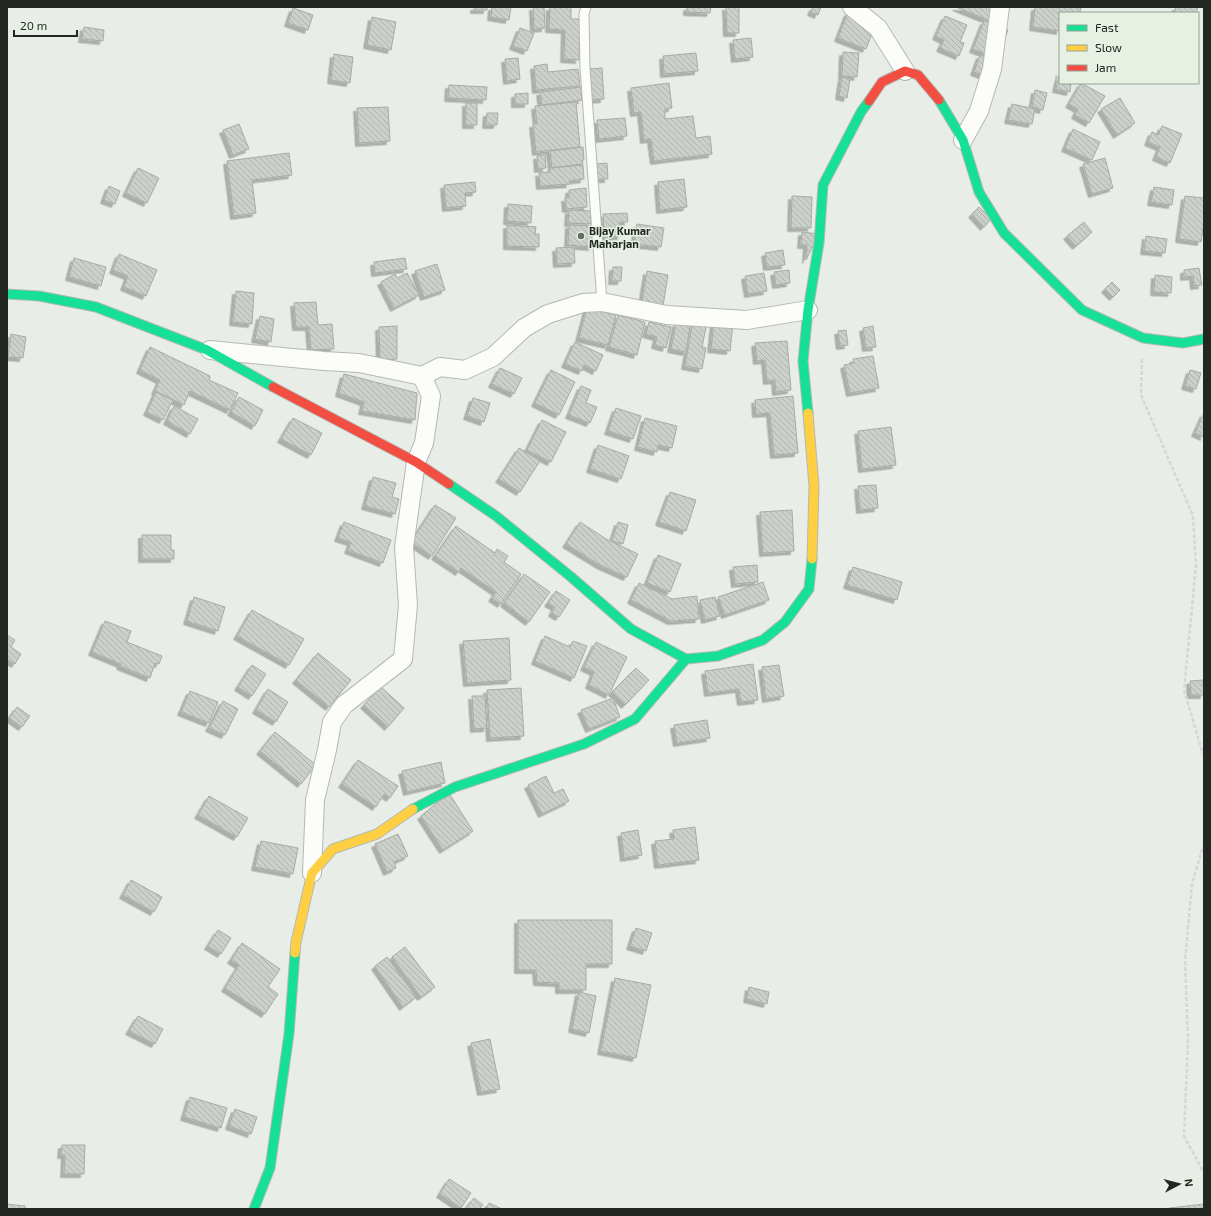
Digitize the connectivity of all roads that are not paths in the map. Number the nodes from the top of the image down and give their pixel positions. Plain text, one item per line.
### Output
1 (586, 7) edge
2 (852, 7) edge
3 (1000, 7) edge
4 (905, 71) junction
5 (963, 140) junction
6 (7, 294) edge
7 (602, 302) junction
8 (808, 310) junction
9 (1204, 339) edge
10 (207, 350) junction
11 (422, 376) junction
12 (416, 462) junction
13 (686, 659) junction
14 (312, 873) junction
15 (254, 1209) edge

1 - 7 lane
2 - 4 street
3 - 5 street
4 - 5 main road
4 - 8 main road
5 - 9 main road
6 - 10 main road
7 - 8 street
7 - 11 street
8 - 13 main road
10 - 11 street
10 - 12 main road
11 - 12 street
12 - 13 main road
12 - 14 street
13 - 14 main road
14 - 15 main road

